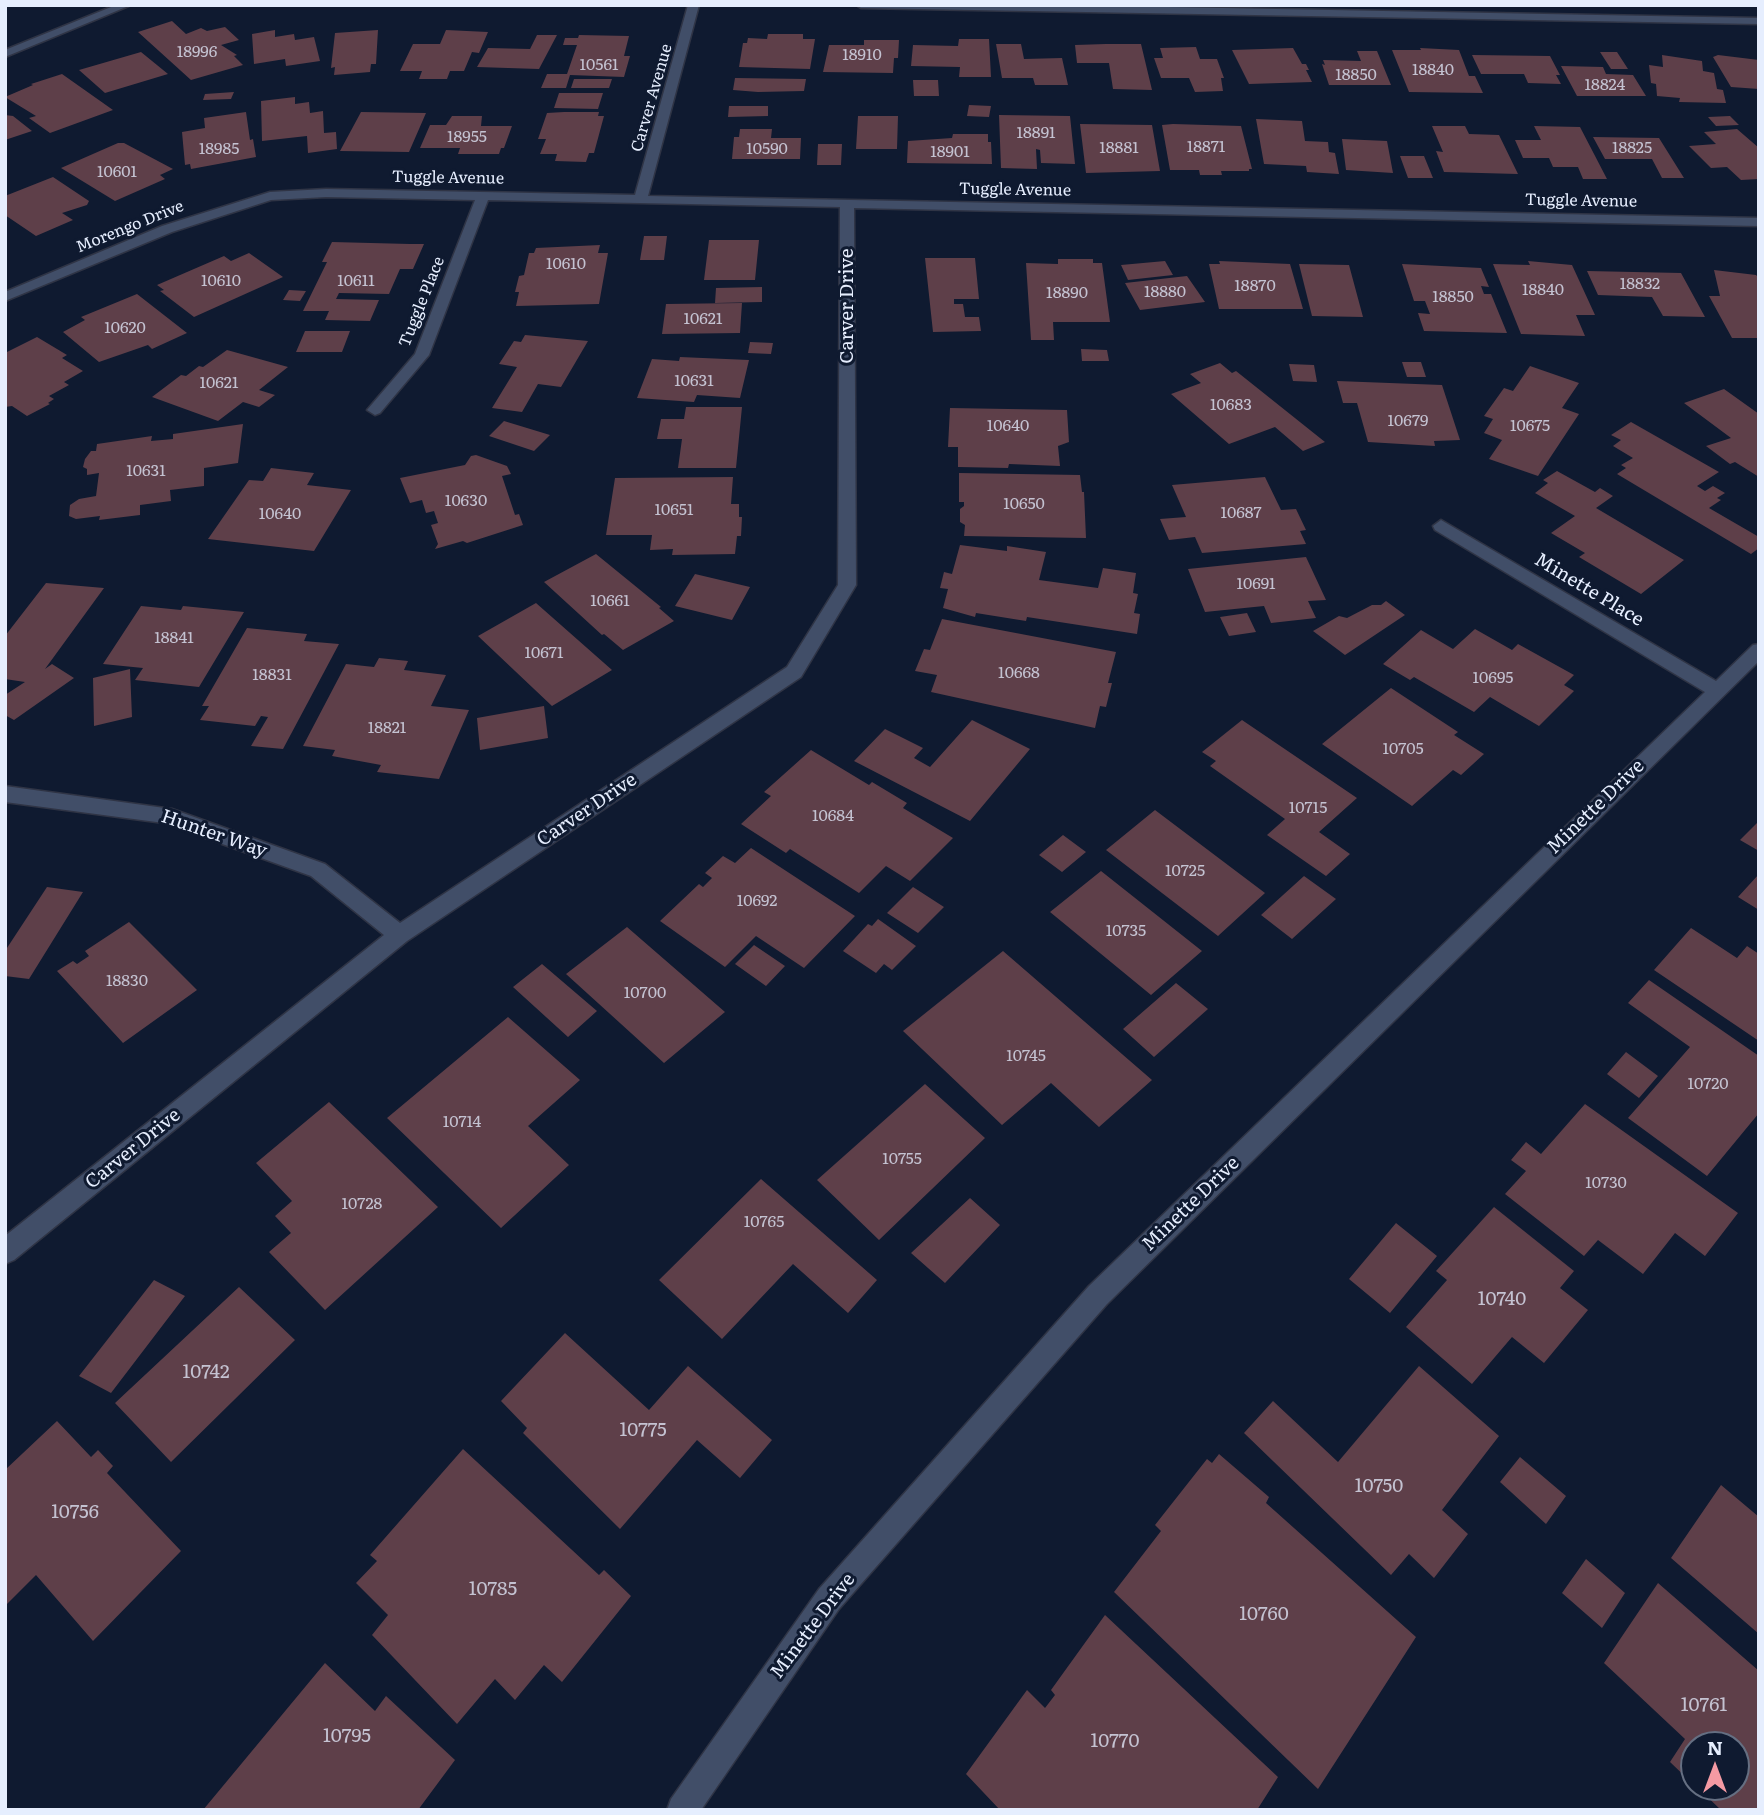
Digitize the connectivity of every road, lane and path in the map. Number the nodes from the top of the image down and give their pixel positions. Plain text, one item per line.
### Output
1 (126, 5) edge
2 (694, 5) edge
3 (861, 5) edge
4 (1759, 21) edge
5 (5, 54) edge
6 (270, 196) joint
7 (483, 196) junction
8 (640, 200) junction
9 (847, 205) junction
10 (1759, 222) edge
11 (5, 297) edge
12 (375, 410) dead end
13 (1441, 526) dead end
14 (1759, 650) edge
15 (1717, 690) junction
16 (5, 794) edge
17 (399, 935) junction
18 (5, 1252) edge
19 (682, 1810) edge

1 - 5 street
2 - 8 street, Carver Avenue
3 - 4 street
6 - 7 street, Tuggle Avenue
6 - 11 street, Morengo Drive
7 - 8 street, Tuggle Avenue
7 - 12 street, Tuggle Place
8 - 9 street, Tuggle Avenue
9 - 10 street, Tuggle Avenue
9 - 17 street, Carver Drive
13 - 15 street, Minette Place
14 - 15 street, Minette Drive
15 - 19 street, Minette Drive
16 - 17 street, Hunter Way
17 - 18 street, Carver Drive

